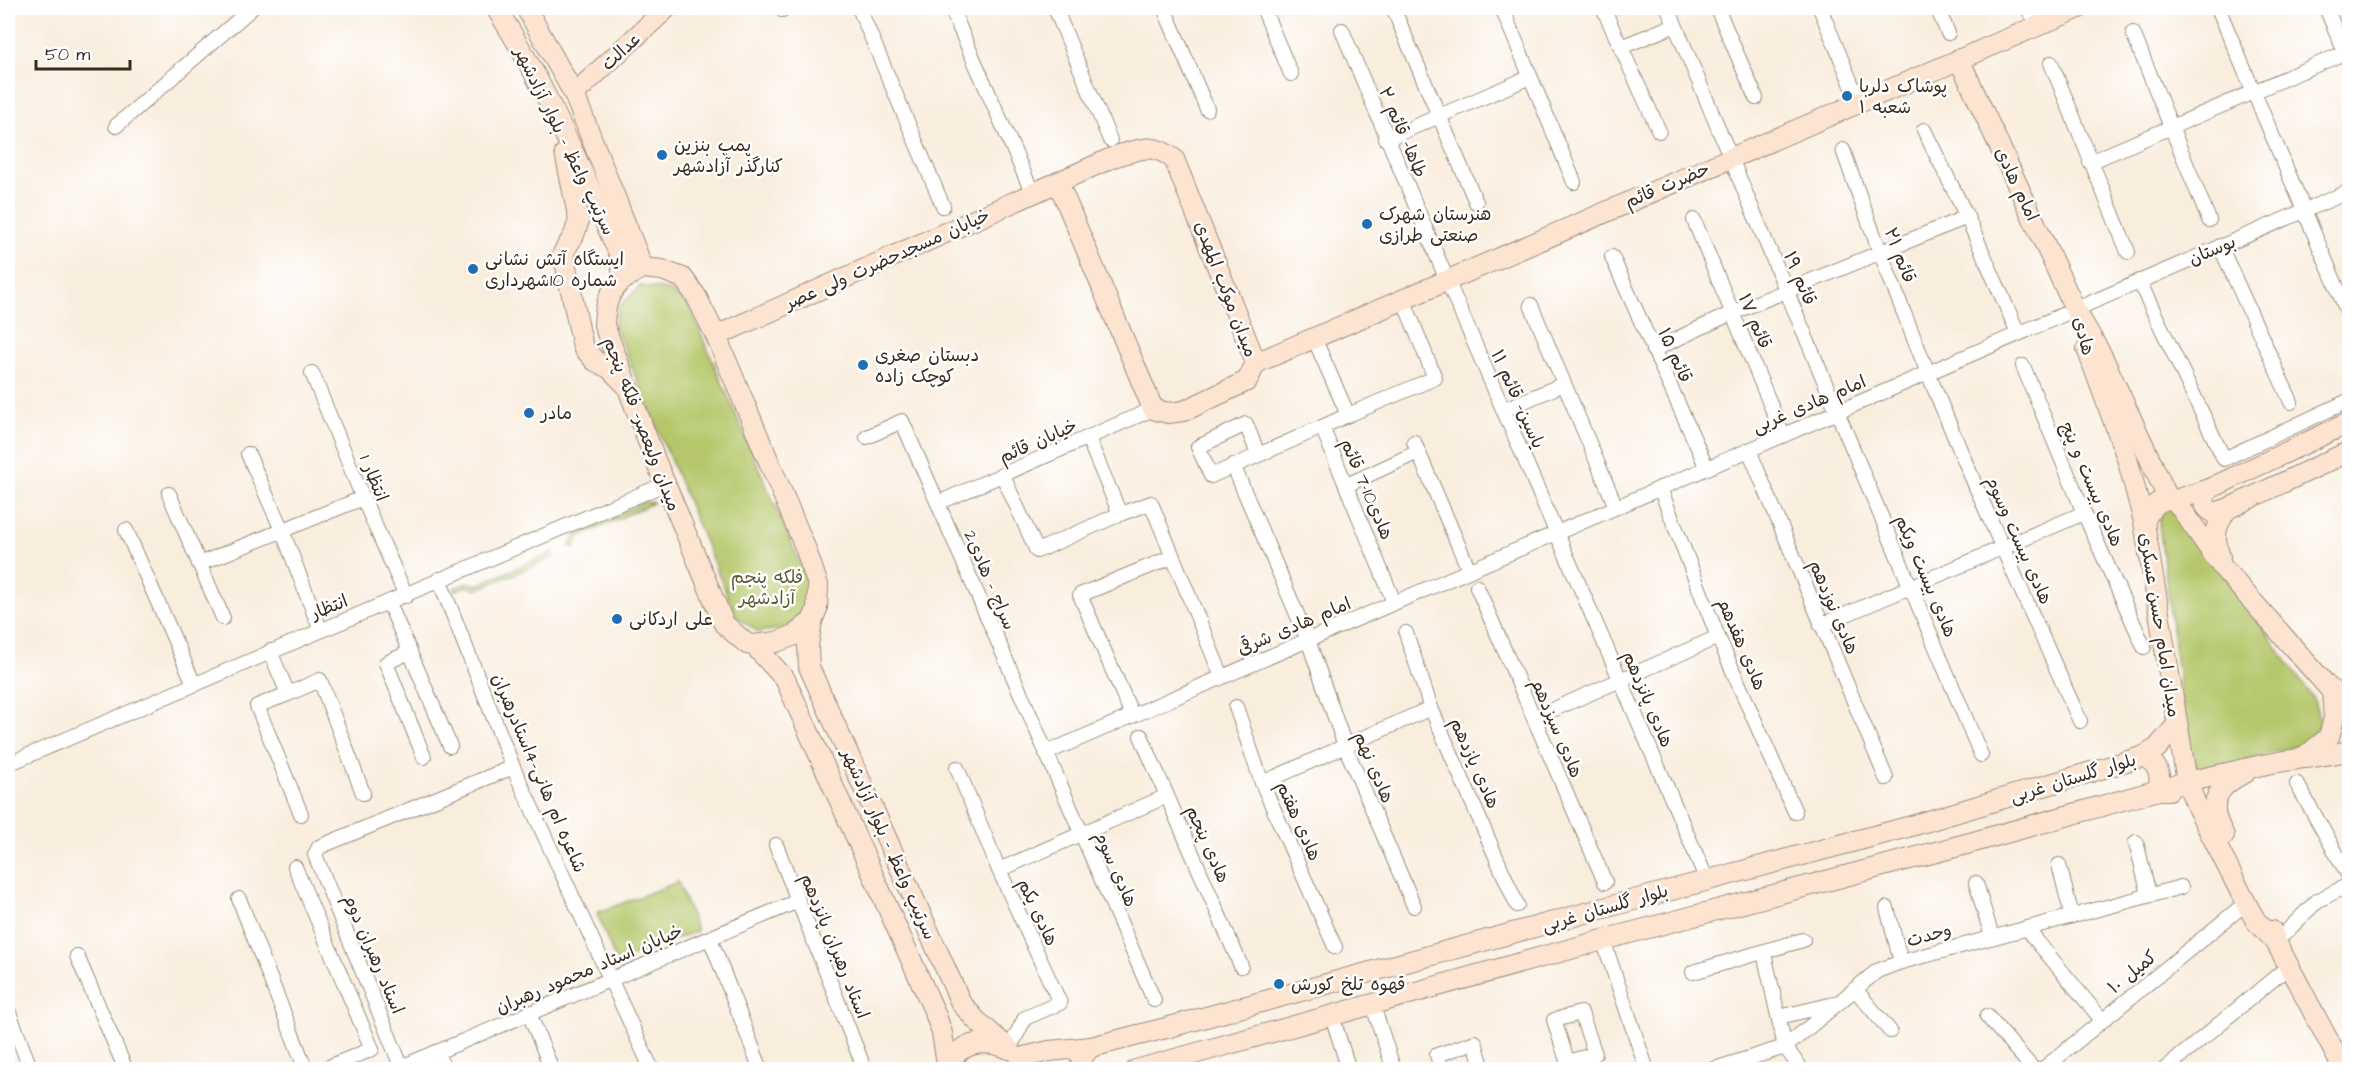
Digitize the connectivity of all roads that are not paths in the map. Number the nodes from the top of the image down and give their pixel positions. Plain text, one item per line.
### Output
1 (252, 8) edge
2 (496, 8) edge
3 (526, 8) edge
4 (667, 8) edge
5 (861, 8) edge
6 (951, 8) edge
7 (1055, 8) edge
8 (1164, 8) edge
9 (1263, 8) edge
10 (1393, 8) edge
11 (1502, 8) edge
12 (1603, 8) edge
13 (1668, 8) edge
14 (1717, 8) edge
15 (1820, 8) edge
16 (1937, 8) edge
17 (2079, 8) edge
18 (2218, 8) edge
19 (2326, 8) edge
20 (1675, 25) junction
21 (1342, 30) dead end
22 (1947, 33) dead end
23 (2133, 33) dead end
24 (1621, 47) junction
25 (2347, 58) edge
26 (1959, 59) junction
27 (2051, 63) dead end
28 (1291, 74) dead end
29 (1530, 77) junction
30 (2253, 92) junction
31 (574, 94) junction
32 (1756, 98) dead end
33 (1859, 102) junction
34 (1207, 109) dead end
35 (1439, 116) junction
36 (558, 118) junction
37 (116, 126) dead end
38 (2171, 128) junction
39 (1924, 130) dead end
40 (1659, 131) dead end
41 (1386, 139) junction
42 (1110, 140) dead end
43 (1843, 150) dead end
44 (1730, 158) junction
45 (2090, 162) junction
46 (1058, 182) junction
47 (1574, 182) dead end
48 (2349, 191) edge
49 (1033, 194) junction
50 (1476, 202) dead end
51 (943, 206) dead end
52 (2303, 211) junction
53 (1967, 217) junction
54 (1694, 220) dead end
55 (2209, 220) dead end
56 (2220, 246) junction
57 (1878, 252) junction
58 (2128, 252) dead end
59 (1612, 256) dead end
60 (643, 268) junction
61 (622, 279) junction
62 (1447, 280) junction
63 (2139, 281) junction
64 (1786, 290) junction
65 (1403, 299) junction
66 (1531, 305) dead end
67 (2075, 309) junction
68 (1732, 313) junction
69 (2349, 318) edge
70 (2018, 333) junction
71 (716, 336) junction
72 (1314, 338) junction
73 (1653, 350) junction
74 (1256, 363) junction
75 (2023, 366) dead end
76 (1928, 372) junction
77 (312, 373) dead end
78 (1564, 384) junction
79 (626, 385) junction
80 (2349, 400) edge
81 (2291, 402) dead end
82 (1153, 409) junction
83 (1503, 410) junction
84 (1837, 411) junction
85 (1348, 415) junction
86 (2349, 422) edge
87 (1322, 427) junction
88 (1783, 435) junction
89 (867, 437) dead end
90 (1088, 438) junction
91 (1749, 450) junction
92 (2349, 451) edge
93 (248, 454) dead end
94 (1258, 454) junction
95 (1233, 465) junction
96 (1707, 468) junction
97 (1003, 476) junction
98 (664, 484) junction
99 (1347, 485) junction
100 (1660, 488) junction
101 (2209, 489) junction
102 (169, 494) dead end
103 (363, 498) junction
104 (2171, 499) junction
105 (938, 503) junction
106 (1616, 507) junction
107 (2227, 509) junction
108 (2084, 513) junction
109 (1120, 514) junction
110 (2144, 522) junction
111 (126, 530) dead end
112 (282, 530) junction
113 (1557, 532) junction
114 (2002, 548) junction
115 (1172, 557) junction
116 (200, 564) junction
117 (2223, 568) junction
118 (1469, 570) junction
119 (439, 579) junction
120 (1477, 587) dead end
121 (1911, 587) junction
122 (406, 596) junction
123 (1394, 602) junction
124 (389, 603) junction
125 (223, 618) dead end
126 (812, 621) junction
127 (1821, 625) junction
128 (320, 629) junction
129 (1406, 633) dead end
130 (1718, 637) junction
131 (1308, 640) junction
132 (754, 645) junction
133 (2144, 647) dead end
134 (270, 651) junction
135 (410, 652) junction
136 (1222, 677) junction
137 (1620, 680) junction
138 (194, 684) junction
139 (2332, 690) junction
140 (288, 694) junction
141 (1236, 708) dead end
142 (1431, 708) junction
143 (2349, 712) edge
144 (1132, 715) junction
145 (1534, 718) junction
146 (2080, 721) dead end
147 (2176, 726) junction
148 (1141, 736) dead end
149 (450, 746) dead end
150 (1344, 746) junction
151 (2349, 751) edge
152 (1046, 753) junction
153 (1981, 755) dead end
154 (2144, 756) junction
155 (424, 757) dead end
156 (2304, 758) junction
157 (8, 764) edge
158 (2267, 764) junction
159 (513, 767) junction
160 (957, 768) dead end
161 (1886, 778) dead end
162 (2187, 782) junction
163 (1262, 783) junction
164 (2297, 784) dead end
165 (2158, 790) junction
166 (363, 793) dead end
167 (1167, 796) junction
168 (2198, 809) junction
169 (1796, 812) dead end
170 (301, 814) dead end
171 (1081, 834) junction
172 (2136, 842) dead end
173 (776, 845) dead end
174 (2059, 865) dead end
175 (295, 867) dead end
176 (999, 870) junction
177 (2349, 878) edge
178 (1707, 880) junction
179 (1605, 882) dead end
180 (1976, 883) dead end
181 (2349, 884) edge
182 (2181, 887) dead end
183 (2149, 895) junction
184 (239, 899) dead end
185 (798, 901) junction
186 (2246, 903) junction
187 (1517, 905) dead end
188 (1414, 906) dead end
189 (1887, 908) dead end
190 (2072, 916) junction
191 (2026, 928) junction
192 (1992, 937) junction
193 (710, 938) junction
194 (1603, 940) junction
195 (1803, 940) dead end
196 (2276, 942) junction
197 (1335, 947) dead end
198 (1764, 953) junction
199 (77, 956) dead end
200 (1900, 962) junction
201 (1241, 966) dead end
202 (2289, 966) junction
203 (1693, 972) dead end
204 (611, 979) junction
205 (1855, 989) junction
206 (1154, 1000) dead end
207 (1839, 1002) junction
208 (8, 1010) edge
209 (529, 1013) junction
210 (1332, 1016) junction
211 (1376, 1016) dead end
212 (1987, 1016) dead end
213 (1779, 1017) junction
214 (2103, 1020) junction
215 (1890, 1031) dead end
216 (1091, 1047) junction
217 (1785, 1047) junction
218 (436, 1052) junction
219 (1019, 1059) edge
220 (861, 1060) dead end
221 (1569, 1066) edge
222 (946, 1067) edge
223 (397, 1068) edge
224 (31, 1070) edge
225 (126, 1070) edge
226 (306, 1070) edge
227 (322, 1070) edge
228 (445, 1070) edge
229 (552, 1070) edge
230 (652, 1070) edge
231 (761, 1070) edge
232 (1083, 1070) edge
233 (1136, 1070) edge
234 (1349, 1070) edge
235 (1394, 1070) edge
236 (1442, 1070) edge
237 (1483, 1070) edge
238 (1647, 1070) edge
239 (1711, 1070) edge
240 (1802, 1070) edge
241 (2034, 1070) edge
242 (2042, 1070) edge
243 (2164, 1070) edge
244 (2344, 1070) edge

1 - 37 street
2 - 36 street, سرتیپ واعظ - بلوار آزادشهر
3 - 31 street, سرتیپ واعظ - بلوار آزادشهر
4 - 31 street, عدالت
5 - 51 street
6 - 49 street
7 - 42 street
8 - 34 street
9 - 28 street
10 - 35 street
11 - 29 street
12 - 24 street
13 - 20 street, قائم ۱۹
14 - 32 street
15 - 33 street
16 - 22 street
17 - 26 street, حضرت قائم
18 - 30 street
19 - 25 street
20 - 24 street
20 - 44 street, قائم ۱۹
21 - 41 street, طاها- قائم ۲
23 - 38 street
24 - 40 street
25 - 30 street
26 - 33 street, حضرت قائم
26 - 67 street, امام هادی
27 - 45 street
29 - 35 street
29 - 47 street
30 - 38 street
30 - 52 street
31 - 60 street, سرتیپ واعظ - بلوار آزادشهر
33 - 44 street, حضرت قائم
35 - 41 street
35 - 50 street
36 - 61 street, سرتیپ واعظ - بلوار آزادشهر
36 - 79 street
38 - 45 street
38 - 55 street
39 - 53 street
41 - 62 street, طاها- قائم ۲
43 - 57 street, قائم ۲۱
44 - 62 street, حضرت قائم
44 - 64 street, قائم ۱۹
45 - 58 street
46 - 49 street, خیابان مسجدحضرت ولی عصر
46 - 74 street, میدان موکب المهدی
46 - 82 street
48 - 52 street, بوستان
49 - 71 street, خیابان مسجدحضرت ولی عصر
52 - 56 street, بوستان
52 - 69 street
53 - 57 street
53 - 70 street
54 - 68 street, قائم ۱۷
56 - 63 street, بوستان
56 - 81 street
57 - 64 street
57 - 76 street, قائم ۲۱
59 - 73 street, قائم ۱۵
60 - 61 street, میدان ولیعصر- فلکه پنجم
60 - 71 street
61 - 79 street, میدان ولیعصر- فلکه پنجم
62 - 65 street, حضرت قائم
62 - 83 street, یاسین- قائم ۱۱
63 - 67 street, بوستان
63 - 80 street
64 - 68 street
64 - 84 street, قائم ۱۹
65 - 72 street, حضرت قائم
65 - 85 street
66 - 78 street
67 - 70 street, امام هادی غربی
67 - 104 street, هادی
67 - 110 street, هادی
68 - 73 street
68 - 88 street, قائم ۱۷
70 - 76 street, امام هادی غربی
71 - 126 street
72 - 74 street, حضرت قائم
72 - 85 street, هادی10-7 قائم
73 - 96 street, قائم ۱۵
74 - 82 street, میدان موکب المهدی
75 - 108 street, هادی بیست و پنج
76 - 84 street, امام هادی غربی
76 - 114 street, هادی بیست وسوم
77 - 103 street, انتظار 1
78 - 83 street
78 - 106 street
79 - 98 street, میدان ولیعصر- فلکه پنجم
82 - 90 street, خیابان قائم
83 - 113 street, یاسین- قائم ۱۱
84 - 88 street, امام هادی غربی
84 - 121 street, هادی بیست ویکم
85 - 87 street, هادی10-7 قائم
86 - 101 street
87 - 94 street
87 - 99 street, هادی10-7 قائم
88 - 91 street, امام هادی غربی
89 - 105 street, سراج - هادی2
90 - 97 street, خیابان قائم
90 - 109 street
91 - 96 street, امام هادی غربی
91 - 127 street, هادی نوزدهم
92 - 107 street
93 - 112 street
94 - 95 street
94 - 95 street
95 - 131 street, هادی نهم
96 - 100 street, امام هادی غربی
97 - 105 street, خیابان قائم
97 - 109 street
98 - 119 street, انتظار
98 - 132 street, میدان ولیعصر- فلکه پنجم
99 - 118 street
99 - 123 street, هادی10-7 قائم
100 - 106 street, امام هادی غربی
100 - 130 street, هادی هفدهم
101 - 104 street
101 - 107 street
102 - 116 street
103 - 112 street
103 - 122 street, انتظار 1
104 - 110 street, میدان امام حسن عسکری
104 - 117 street
105 - 152 street, سراج - هادی2
106 - 113 street, امام هادی غربی
107 - 117 street
108 - 114 street
108 - 133 street, هادی بیست و پنج
109 - 115 street
110 - 147 street, میدان امام حسن عسکری
111 - 138 street
112 - 116 street
112 - 128 street
113 - 118 street, امام هادی شرقی
113 - 137 street, هادی پانزدهم
114 - 121 street
114 - 146 street, هادی بیست وسوم
115 - 136 street
115 - 144 street
116 - 125 street
117 - 139 street
118 - 123 street, امام هادی شرقی
119 - 122 street, انتظار
119 - 159 street, شاعره ام هانی-4استادرهبران
120 - 145 street, هادی سیزدهم
121 - 127 street
121 - 153 street, هادی بیست ویکم
122 - 124 street, انتظار
123 - 131 street, امام هادی شرقی
124 - 128 street, انتظار
124 - 135 street
126 - 132 street
126 - 219 street, سرتیپ واعظ - بلوار آزادشهر
127 - 161 street, هادی نوزدهم
128 - 134 street, انتظار
129 - 142 street, هادی یازدهم
130 - 137 street
130 - 169 street, هادی هفدهم
131 - 136 street, امام هادی شرقی
131 - 150 street, هادی نهم
132 - 222 street, سرتیپ واعظ - بلوار آزادشهر
134 - 138 street, انتظار
134 - 140 street
135 - 149 street
135 - 155 street
136 - 144 street, امام هادی شرقی
137 - 145 street
137 - 178 street, هادی پانزدهم
138 - 157 street, انتظار
139 - 143 street
139 - 156 street
140 - 166 street
140 - 170 street
141 - 163 street, هادی هفتم
142 - 150 street
142 - 187 street, هادی یازدهم
144 - 152 street, امام هادی شرقی
145 - 179 street, هادی سیزدهم
147 - 154 street, بلوار گلستان غربی
147 - 162 street, میدان امام حسن عسکری
148 - 167 street, هادی پنجم
150 - 163 street
150 - 188 street, هادی نهم
151 - 156 street
152 - 171 street, هادی سوم
154 - 165 street
154 - 178 street, بلوار گلستان غربی
156 - 158 street
158 - 162 street
158 - 196 street
159 - 204 street, شاعره ام هانی-4استادرهبران
159 - 223 street, استاد رهبران دوم
160 - 176 street, هادی یکم
162 - 165 street, بلوار گلستان غربی
162 - 168 street, میدان امام حسن عسکری
163 - 197 street, هادی هفتم
164 - 177 street
165 - 168 street
165 - 194 street, بلوار گلستان غربی
167 - 171 street
167 - 201 street, هادی پنجم
168 - 186 street, میدان امام حسن عسکری
171 - 176 street
171 - 206 street, هادی سوم
172 - 183 street
173 - 185 street, استاد رهبران پانزدهم
174 - 190 street
175 - 227 street
176 - 219 street, هادی یکم
178 - 216 street, بلوار گلستان غربی
180 - 192 street
181 - 196 street
182 - 183 street, وحدت
183 - 190 street, وحدت
184 - 226 street
185 - 193 street, خیابان استاد محمود رهبران
185 - 220 street, استاد رهبران پانزدهم
186 - 196 street, میدان امام حسن عسکری
186 - 214 street, کمیل ۱۰
189 - 200 street
190 - 191 street, وحدت
191 - 192 street, وحدت
191 - 214 street
192 - 200 street, وحدت
193 - 204 street, خیابان استاد محمود رهبران
193 - 231 street
194 - 210 street, بلوار گلستان غربی
194 - 238 street
195 - 198 street
196 - 202 street
198 - 203 street
198 - 213 street
199 - 225 street
200 - 205 street, وحدت
202 - 243 street
202 - 244 street
204 - 209 street, خیابان استاد محمود رهبران
204 - 230 street, شاعره ام هانی-4استادرهبران
205 - 207 street, وحدت
205 - 215 street
207 - 213 street
207 - 217 street, وحدت
208 - 224 street
209 - 218 street, خیابان استاد محمود رهبران
209 - 229 street
210 - 233 street, بلوار گلستان غربی
210 - 234 street
211 - 235 street
212 - 241 street
213 - 217 street
214 - 242 street, کمیل ۱۰
216 - 219 street, بلوار گلستان غربی
216 - 232 street
217 - 239 street, وحدت
217 - 240 street
218 - 223 street, خیابان استاد محمود رهبران
218 - 228 street
219 - 222 street
221 - 221 street
236 - 237 street

